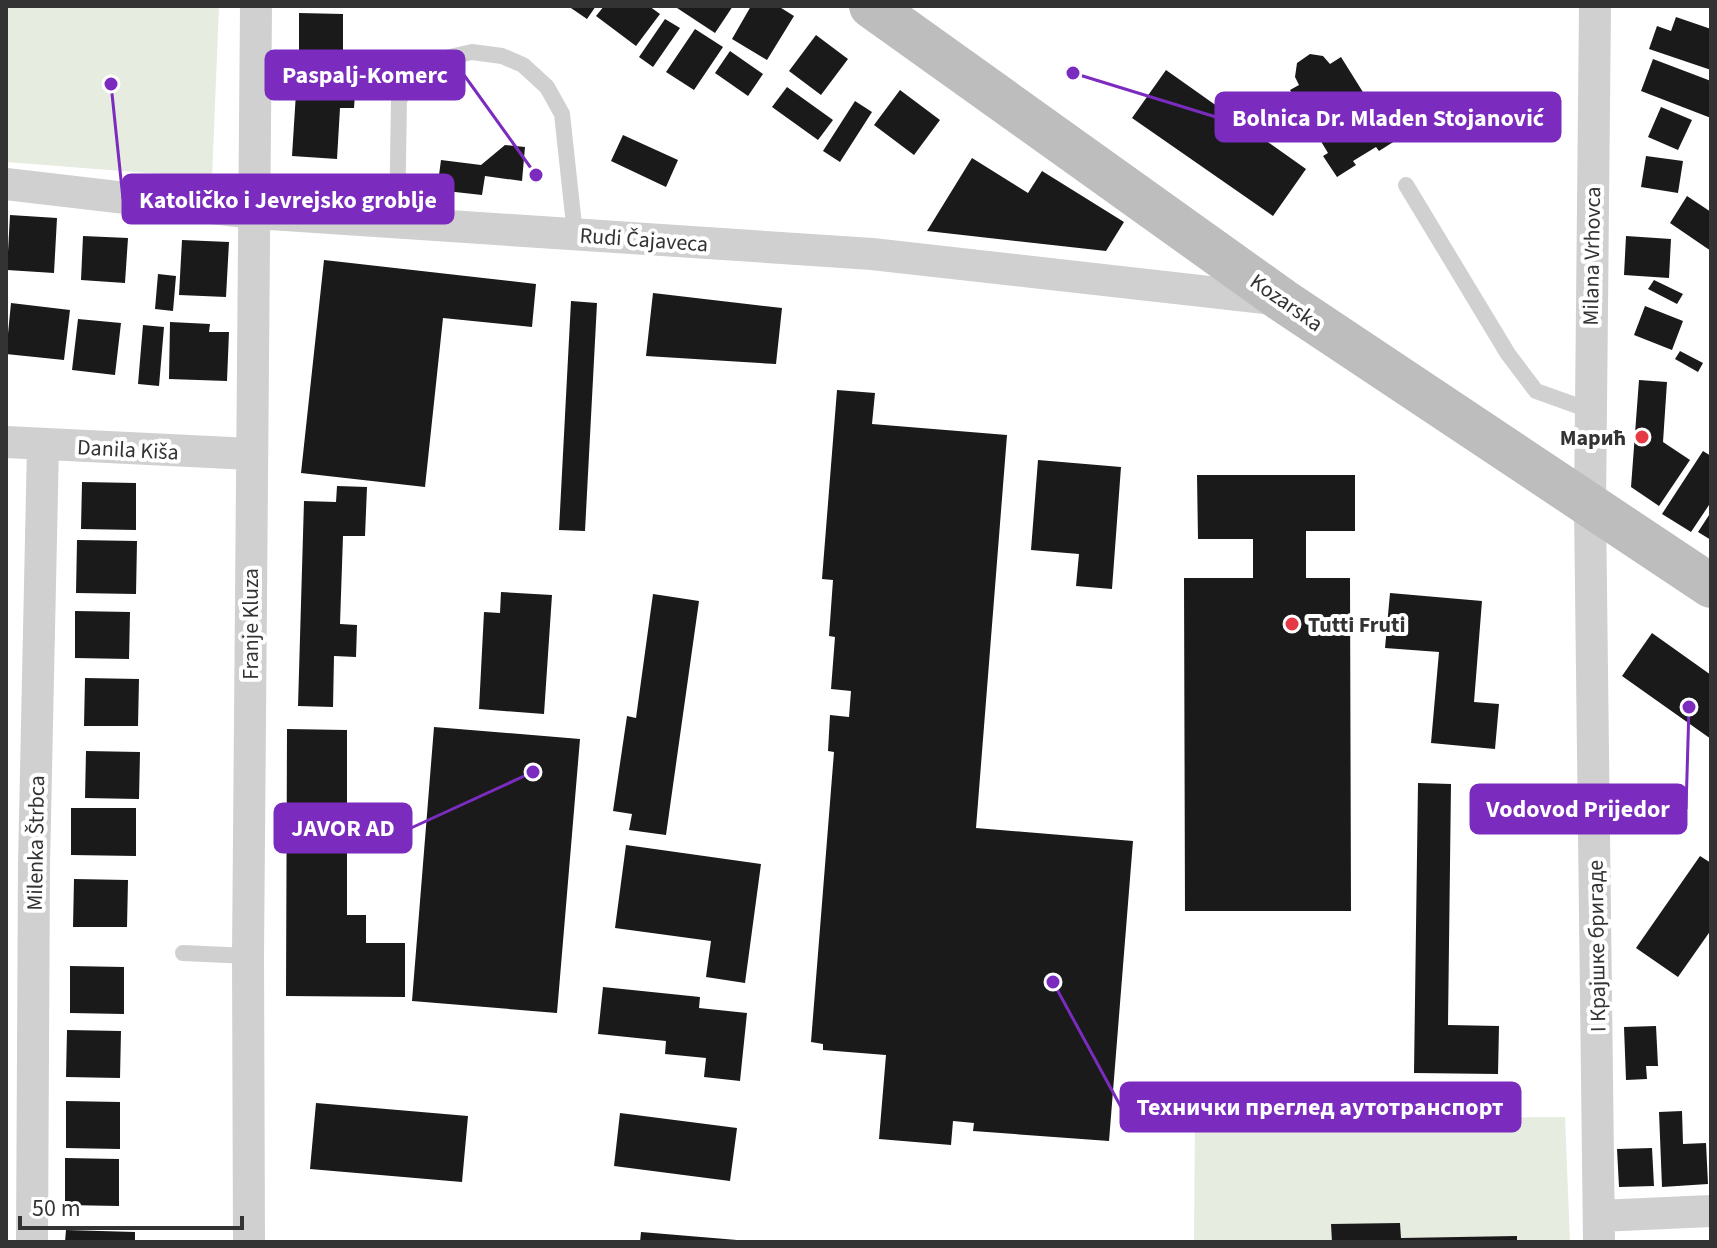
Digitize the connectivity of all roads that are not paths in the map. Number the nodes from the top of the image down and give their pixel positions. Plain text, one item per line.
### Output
1 (256, 6) edge
2 (871, 6) edge
3 (1595, 6) edge
4 (6, 184) edge
5 (1406, 185) dead end
6 (254, 213) junction
7 (397, 222) junction
8 (575, 234) junction
9 (1282, 300) junction
10 (1589, 410) junction
11 (6, 442) edge
12 (43, 444) junction
13 (251, 454) junction
14 (1590, 507) junction
15 (1711, 586) edge
16 (183, 953) dead end
17 (248, 956) junction
18 (1711, 1211) edge
19 (1599, 1229) edge
20 (32, 1242) edge
21 (249, 1242) edge

1 - 6 street, Franje Kluza
2 - 9 street, Kozarska
3 - 10 street, Milana Vrhovca
4 - 6 street, Rudi Čajaveca
5 - 10 lane
6 - 7 street, Rudi Čajaveca
6 - 13 street, Franje Kluza
7 - 8 street, Rudi Čajaveca
7 - 8 lane
8 - 9 street, Rudi Čajaveca
9 - 14 street, Kozarska
10 - 14 street, Milana Vrhovca
11 - 12 street, Danila Kiša
12 - 13 street, Danila Kiša
12 - 20 street, Milenka Štrbca
13 - 17 street, Franje Kluza
14 - 15 street, Kozarska
14 - 19 street, I Крајшке бригаде
16 - 17 lane
17 - 21 street, Franje Kluza
18 - 19 street

